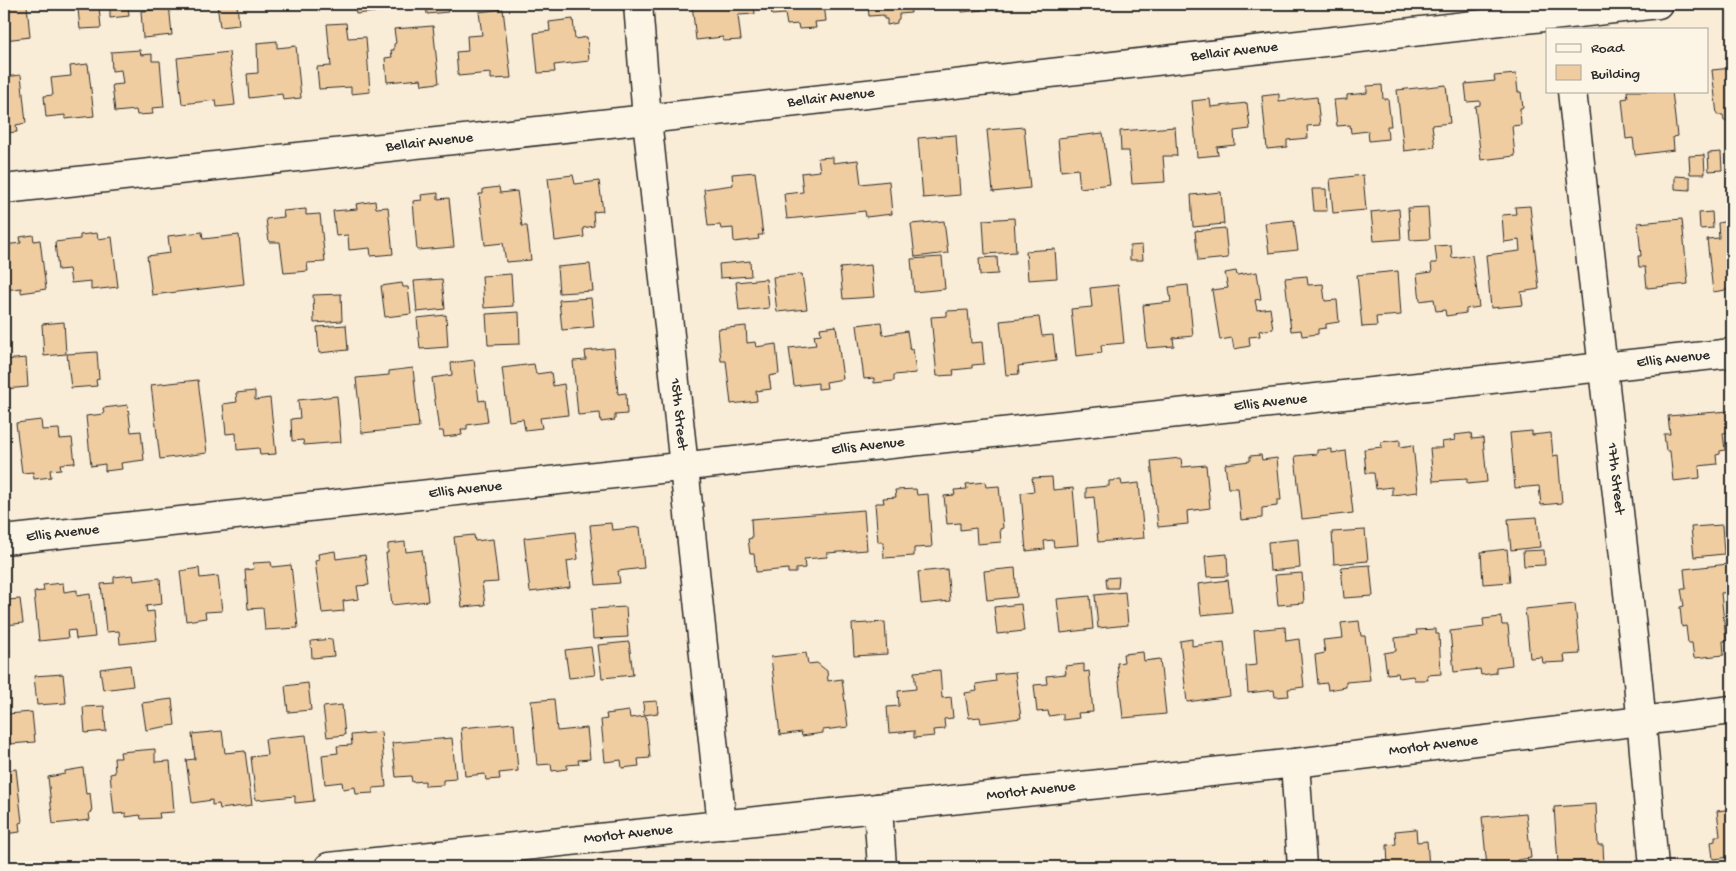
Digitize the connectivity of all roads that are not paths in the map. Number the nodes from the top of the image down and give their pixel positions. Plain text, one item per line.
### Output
1 (638, 4) edge
2 (1658, 4) edge
3 (1564, 15) edge
4 (1572, 92) edge
5 (647, 119) junction
6 (4, 189) edge
7 (1732, 353) edge
8 (1603, 367) junction
9 (684, 466) junction
10 (4, 540) edge
11 (1732, 710) edge
12 (1642, 720) junction
13 (1295, 762) junction
14 (878, 808) junction
15 (722, 825) junction
16 (329, 867) edge
17 (882, 867) edge
18 (1302, 867) edge
19 (1654, 867) edge

1 - 5 street, 15th Street
2 - 3 street, Bellair Avenue
3 - 5 street, Bellair Avenue
4 - 8 street, 17th Street
5 - 6 street, Bellair Avenue
5 - 9 street, 15th Street
7 - 8 street, Ellis Avenue
8 - 9 street, Ellis Avenue
8 - 12 street, 17th Street
9 - 10 street, Ellis Avenue
9 - 15 street, 15th Street
11 - 12 street, Morlot Avenue
12 - 13 street, Morlot Avenue
12 - 19 street, 17th Street
13 - 14 street, Morlot Avenue
13 - 18 street
14 - 15 street, Morlot Avenue
14 - 17 street
15 - 16 street, Morlot Avenue

